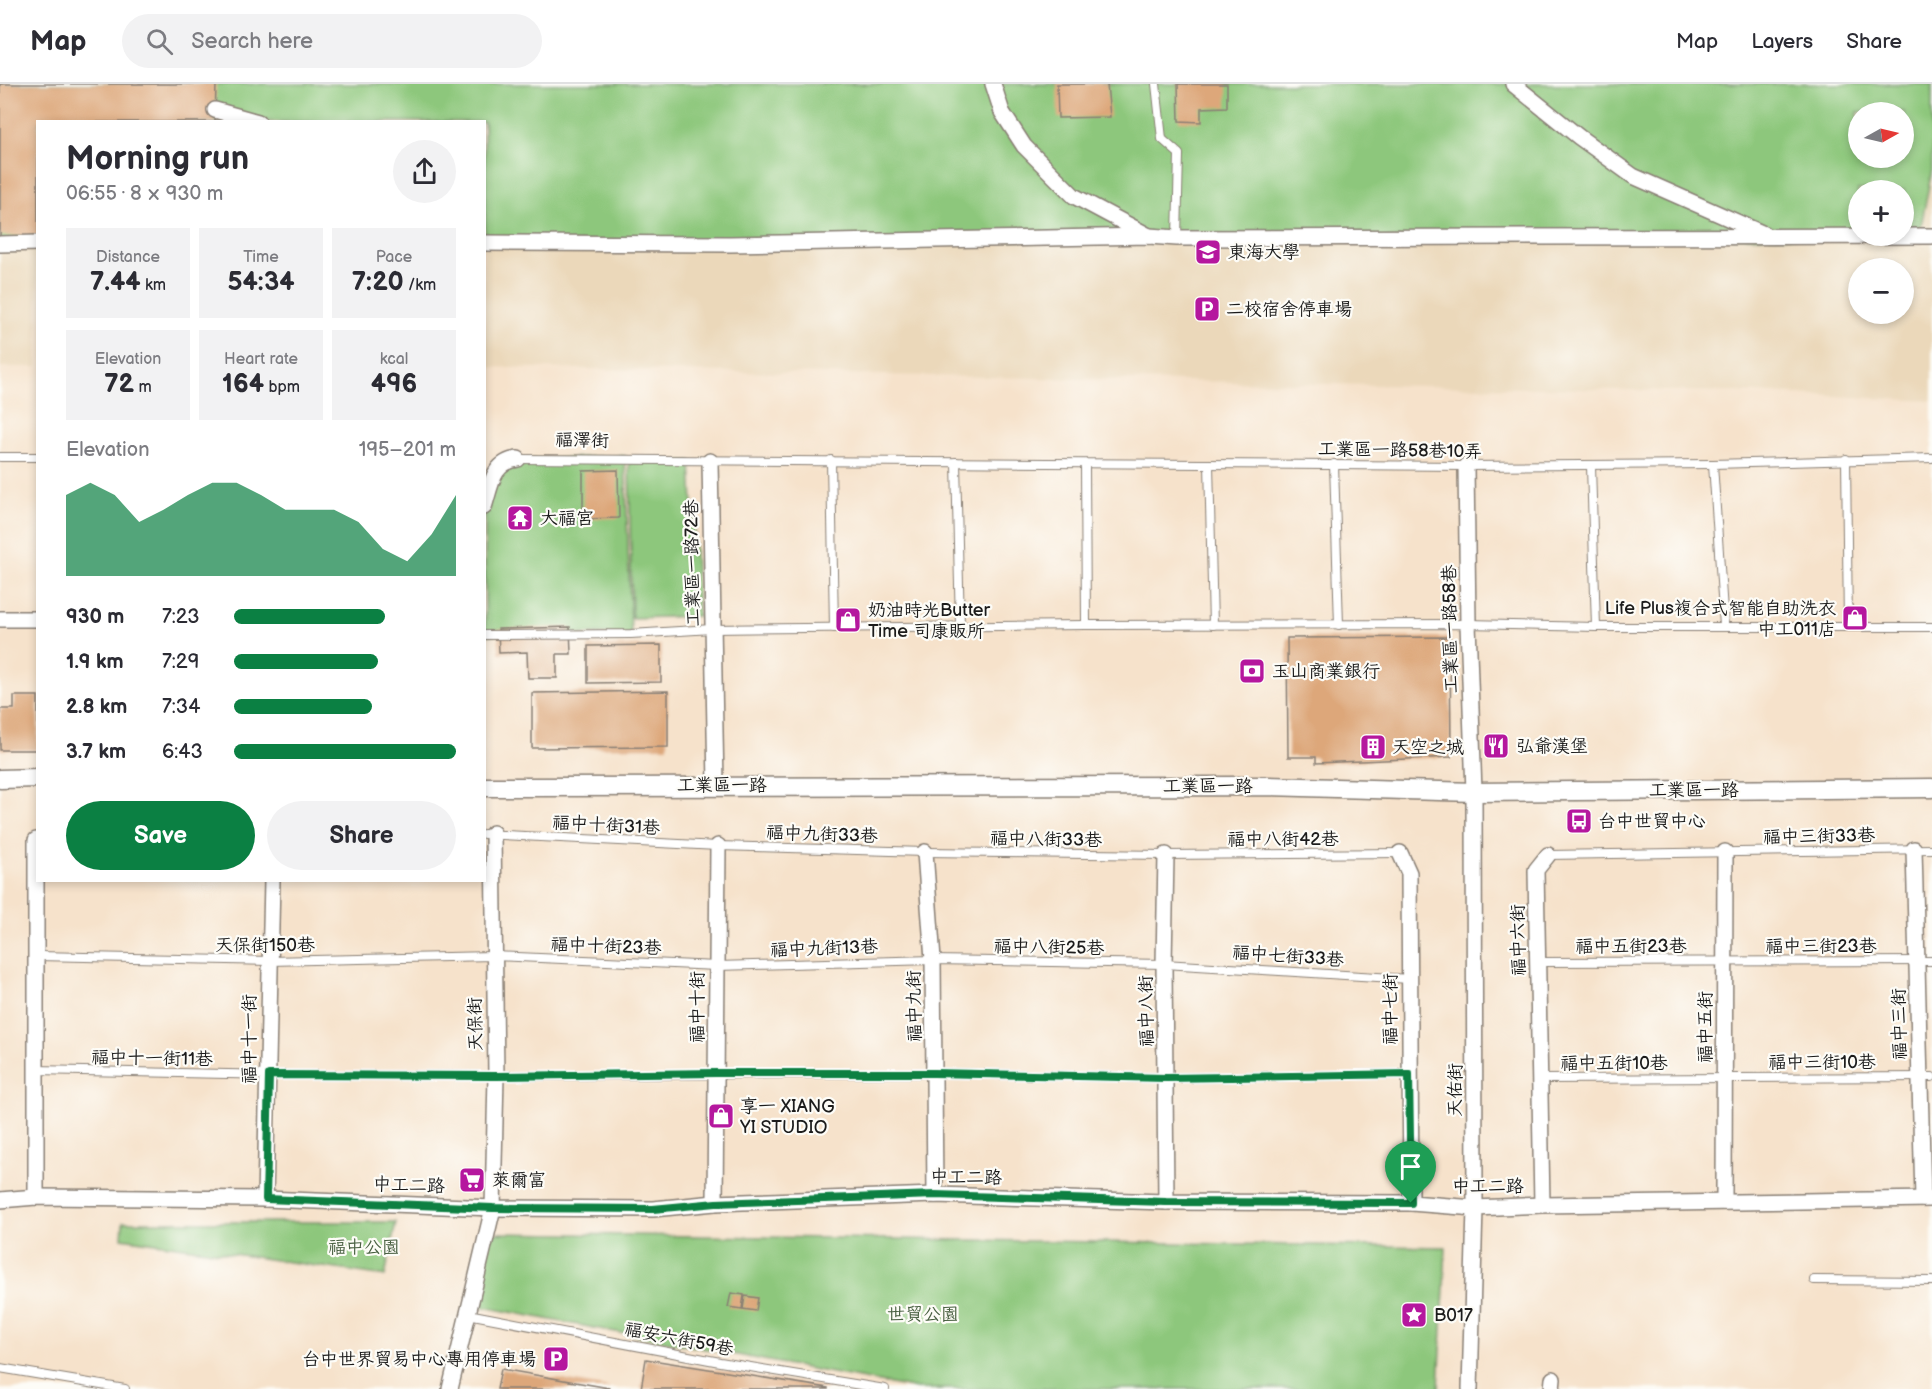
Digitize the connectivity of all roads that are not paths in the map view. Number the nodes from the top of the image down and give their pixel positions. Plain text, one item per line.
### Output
1 (993, 84) edge
2 (1156, 84) edge
3 (1513, 84) edge
4 (215, 111) dead end
5 (250, 120) edge
6 (1149, 236) junction
7 (1932, 236) edge
8 (1770, 237) junction
9 (1177, 238) junction
10 (36, 243) edge
11 (486, 243) edge
12 (0, 244) edge
13 (0, 457) edge
14 (36, 457) edge
15 (1932, 458) edge
16 (518, 459) joint
17 (1846, 459) junction
18 (831, 460) junction
19 (711, 462) junction
20 (956, 462) junction
21 (1085, 464) junction
22 (1209, 464) junction
23 (1334, 464) junction
24 (1713, 464) junction
25 (1466, 466) junction
26 (1591, 466) junction
27 (486, 501) edge
28 (0, 620) edge
29 (36, 620) edge
30 (1468, 624) junction
31 (1086, 625) junction
32 (1213, 625) junction
33 (1338, 625) junction
34 (1724, 626) junction
35 (1848, 626) junction
36 (960, 627) junction
37 (1596, 627) junction
38 (1932, 627) edge
39 (834, 628) junction
40 (712, 629) junction
41 (486, 635) edge
42 (36, 778) edge
43 (0, 779) edge
44 (716, 785) junction
45 (486, 787) edge
46 (1932, 788) edge
47 (1474, 792) junction
48 (489, 833) edge
49 (718, 846) junction
50 (1914, 849) junction
51 (1932, 849) edge
52 (925, 852) junction
53 (1725, 852) junction
54 (1400, 853) joint
55 (1166, 855) junction
56 (1548, 855) joint
57 (37, 882) edge
58 (272, 882) edge
59 (37, 956) junction
60 (493, 956) junction
61 (933, 960) junction
62 (1725, 961) junction
63 (1925, 961) edge
64 (269, 962) junction
65 (1538, 962) junction
66 (1164, 964) junction
67 (717, 966) junction
68 (1410, 979) junction
69 (35, 1070) junction
70 (716, 1073) junction
71 (934, 1073) junction
72 (1409, 1074) junction
73 (269, 1075) junction
74 (496, 1076) junction
75 (1926, 1077) edge
76 (1167, 1078) junction
77 (1725, 1078) junction
78 (1540, 1079) junction
79 (935, 1195) junction
80 (36, 1197) junction
81 (266, 1199) junction
82 (1927, 1199) edge
83 (0, 1200) edge
84 (1166, 1202) junction
85 (1724, 1202) junction
86 (716, 1203) junction
87 (1411, 1203) junction
88 (1542, 1205) junction
89 (493, 1208) junction
90 (1475, 1208) junction
91 (1814, 1280) dead end
92 (1932, 1281) edge
93 (468, 1314) junction
94 (0, 1368) edge
95 (125, 1389) edge
96 (450, 1389) edge
97 (885, 1389) edge
98 (1470, 1389) edge

1 - 6 street
2 - 9 lane
3 - 8 street
4 - 5 street
6 - 9 street
6 - 11 street
7 - 8 street
8 - 9 street
10 - 12 street
13 - 14 lane
15 - 17 lane, 工業區一路58巷10弄
16 - 19 lane, 福澤街
16 - 27 street, 福澤街
17 - 24 lane, 工業區一路58巷10弄
17 - 35 lane
18 - 19 lane
18 - 20 lane, 工業區一路58巷10弄
18 - 39 lane
19 - 40 street, 工業區一路72巷
20 - 21 lane, 工業區一路58巷10弄
20 - 36 lane
21 - 22 lane, 工業區一路58巷10弄
21 - 31 lane
22 - 23 lane, 工業區一路58巷10弄
22 - 32 lane
23 - 25 lane, 工業區一路58巷10弄
23 - 33 lane
24 - 26 lane, 工業區一路58巷10弄
24 - 34 lane
25 - 26 lane, 工業區一路58巷10弄
25 - 30 street, 工業區一路58巷
26 - 37 lane
28 - 29 street
30 - 33 lane
30 - 37 lane
30 - 47 street, 工業區一路58巷
31 - 32 lane
31 - 36 lane
32 - 33 lane
34 - 35 lane
34 - 37 lane
35 - 38 lane
36 - 39 lane
39 - 40 lane
40 - 41 lane
40 - 44 street, 工業區一路72巷
42 - 43 street
44 - 45 street, 工業區一路
44 - 47 street, 工業區一路
46 - 47 street, 工業區一路
47 - 90 street, 天佑街
48 - 49 lane, 福中十街31巷
48 - 60 street, 天保街
49 - 52 lane, 福中九街33巷
49 - 67 street, 福中十街
50 - 51 lane, 福中三街33巷
50 - 53 lane, 福中三街33巷
50 - 63 street, 福中三街
52 - 55 lane, 福中八街33巷
52 - 61 street, 福中九街
53 - 56 lane, 福中六街
53 - 62 street, 福中五街
54 - 55 lane, 福中八街42巷
54 - 68 street, 福中七街
55 - 66 street, 福中八街
56 - 65 street, 福中六街
57 - 59 street
58 - 64 street, 福中十一街
59 - 64 lane, 天保街150巷
59 - 69 street
60 - 64 lane, 天保街150巷
60 - 67 lane, 福中十街23巷
60 - 74 street, 天保街
61 - 66 lane, 福中八街25巷
61 - 67 lane, 福中九街13巷
61 - 71 street, 福中九街
62 - 63 lane, 福中三街23巷
62 - 65 lane, 福中五街23巷
62 - 77 street, 福中五街
63 - 75 street, 福中三街
64 - 73 street, 福中十一街
65 - 78 street, 福中六街
66 - 68 lane, 福中七街33巷
66 - 76 street, 福中八街
67 - 70 street, 福中十街
68 - 72 street, 福中七街
69 - 73 lane, 福中十一街11巷
69 - 80 street
70 - 71 lane, 福中十一街11巷
70 - 74 lane, 福中十一街11巷
70 - 86 street, 福中十街
71 - 76 lane, 福中十一街11巷
71 - 79 street, 福中九街
72 - 76 lane, 福中十一街11巷
72 - 87 street, 福中七街
73 - 74 lane, 福中十一街11巷
73 - 81 street, 福中十一街
74 - 89 street, 天保街
75 - 77 lane, 福中三街10巷
75 - 82 street, 福中三街
76 - 84 street, 福中八街
77 - 78 lane, 福中五街10巷
77 - 85 street, 福中五街
78 - 88 street, 福中六街
79 - 84 street, 中工二路
79 - 86 street, 中工二路
80 - 81 street, 中工二路
80 - 83 street, 中工二路
81 - 89 street, 中工二路
82 - 85 street, 中工二路
84 - 87 street, 中工二路
85 - 88 street, 中工二路
86 - 89 street, 中工二路
87 - 90 street, 中工二路
88 - 90 street, 中工二路
89 - 93 street, 天保街
90 - 98 street, 天佑街
91 - 92 lane
93 - 96 street, 天保街
93 - 97 lane, 福安六街59巷
94 - 95 lane

